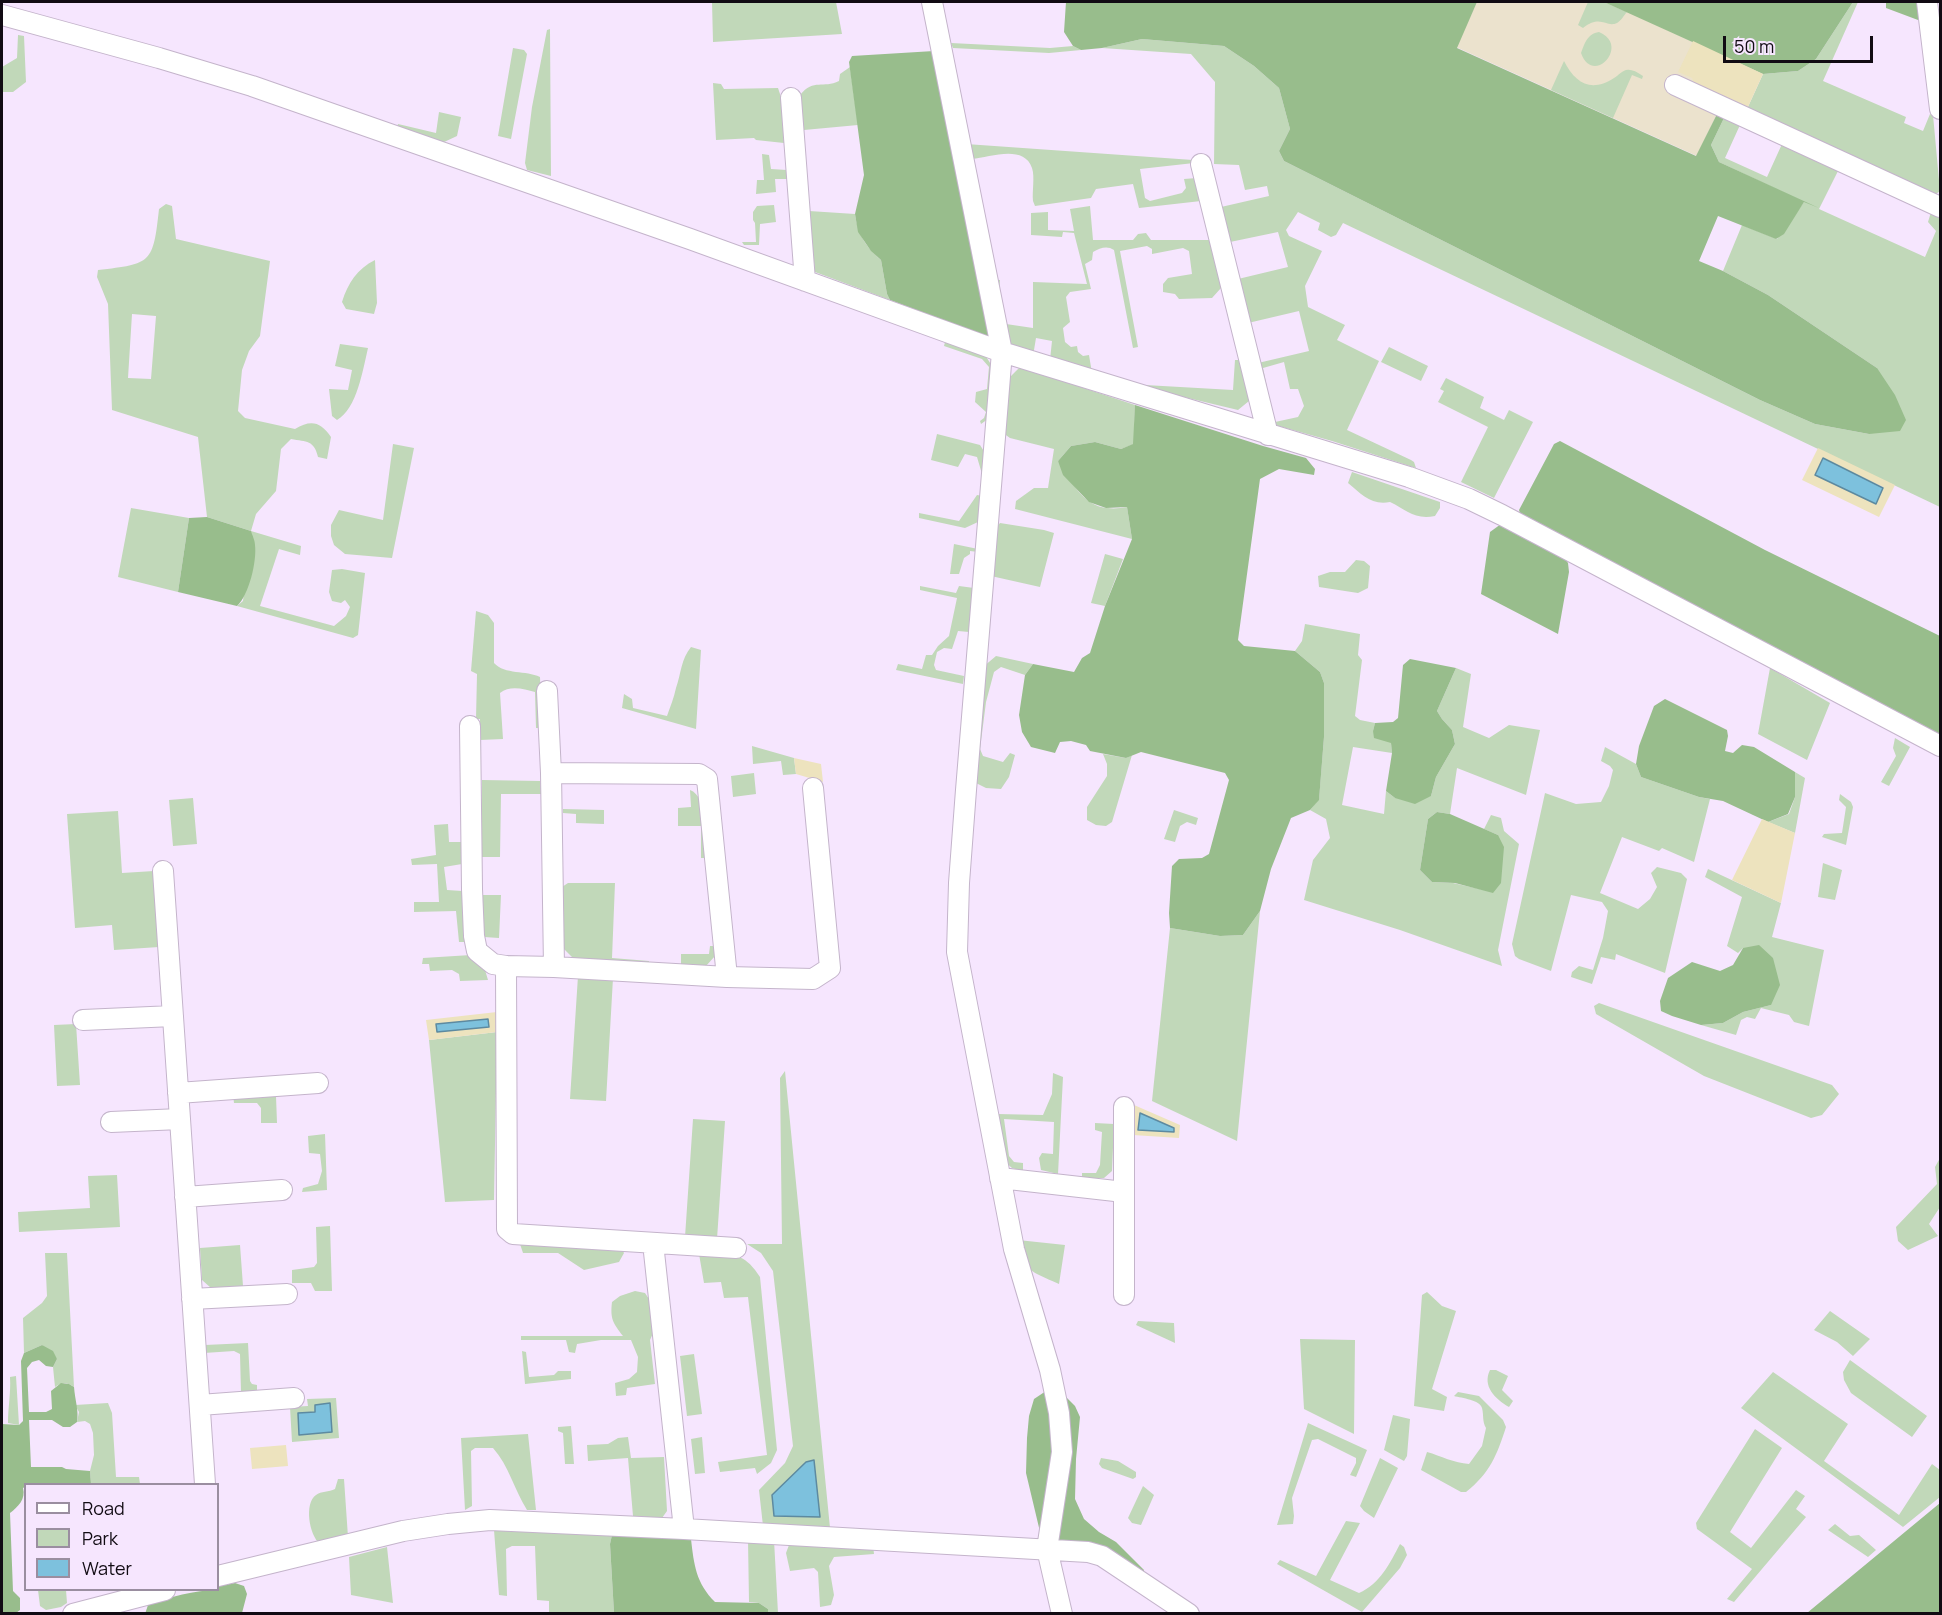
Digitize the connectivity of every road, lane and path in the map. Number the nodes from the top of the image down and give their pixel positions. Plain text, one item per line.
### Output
1 (932, 2) edge
2 (1927, 2) edge
3 (2, 15) edge
4 (1675, 85) dead end
5 (791, 98) dead end
6 (1941, 109) edge
7 (1201, 164) dead end
8 (1941, 207) edge
9 (805, 281) junction
10 (1002, 352) junction
11 (1268, 435) junction
12 (547, 691) dead end
13 (470, 726) dead end
14 (1941, 746) edge
15 (551, 773) junction
16 (813, 788) dead end
17 (163, 870) dead end
18 (506, 966) junction
19 (554, 967) junction
20 (727, 977) junction
21 (173, 1016) junction
22 (83, 1020) dead end
23 (318, 1083) dead end
24 (178, 1093) junction
25 (1124, 1107) dead end
26 (180, 1119) junction
27 (111, 1122) dead end
28 (1000, 1178) junction
29 (282, 1190) dead end
30 (1124, 1192) junction
31 (185, 1197) junction
32 (653, 1243) junction
33 (736, 1248) dead end
34 (287, 1294) dead end
35 (1124, 1295) dead end
36 (192, 1299) junction
37 (294, 1398) dead end
38 (200, 1405) junction
39 (205, 1483) edge
40 (684, 1529) junction
41 (1047, 1549) junction
42 (219, 1576) edge
43 (161, 1591) edge
44 (72, 1614) edge
45 (1062, 1614) edge
46 (1190, 1614) edge

1 - 10 street
2 - 6 street
3 - 9 street
4 - 8 street
5 - 9 street
7 - 11 street
9 - 10 street
10 - 11 street
10 - 28 street
11 - 14 street
12 - 15 street
13 - 18 street
15 - 19 street
15 - 20 street
16 - 20 street
17 - 21 street
18 - 19 street
18 - 32 street
19 - 20 street
21 - 22 street
21 - 24 street
23 - 24 street
24 - 26 street
25 - 30 street
26 - 27 street
26 - 31 street
28 - 30 street
28 - 41 street
29 - 31 street
30 - 35 street
31 - 36 street
32 - 33 street
32 - 40 street
34 - 36 street
36 - 38 street
37 - 38 street
38 - 39 street
40 - 41 street
40 - 42 street
41 - 45 street
41 - 46 street
43 - 44 street

